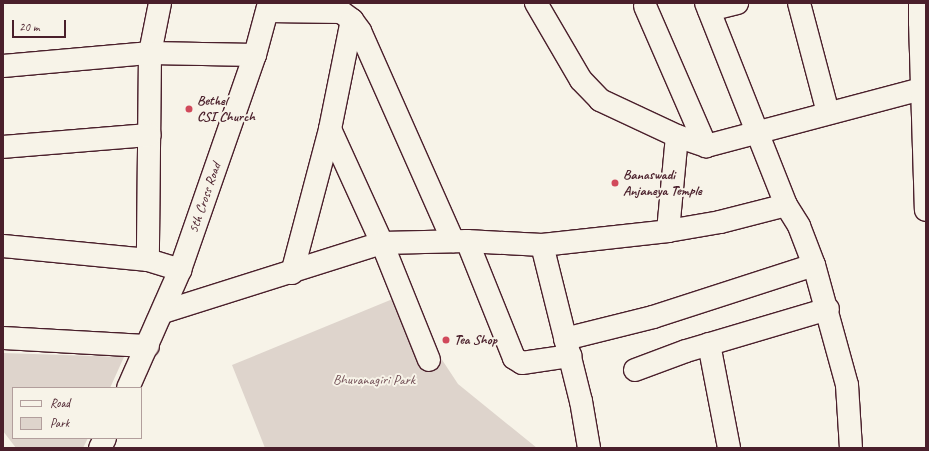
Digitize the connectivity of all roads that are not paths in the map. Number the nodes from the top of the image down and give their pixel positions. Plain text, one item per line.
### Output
1 (160, 3) edge
2 (536, 3) edge
3 (737, 3) edge
4 (799, 3) edge
5 (645, 6) dead end
6 (269, 7) edge
7 (707, 7) edge
8 (922, 17) edge
9 (352, 20) junction
10 (150, 53) junction
11 (255, 55) junction
12 (3, 66) edge
13 (921, 89) junction
14 (828, 113) junction
15 (330, 129) junction
16 (757, 130) junction
17 (150, 135) junction
18 (677, 136) junction
19 (706, 146) junction
20 (3, 147) edge
21 (786, 205) junction
22 (926, 210) edge
23 (668, 231) junction
24 (460, 241) junction
25 (382, 243) junction
26 (542, 245) junction
27 (3, 246) edge
28 (148, 260) junction
29 (814, 264) junction
30 (180, 270) junction
31 (292, 273) junction
32 (828, 310) junction
33 (163, 312) junction
34 (3, 338) edge
35 (709, 344) junction
36 (148, 346) junction
37 (568, 348) junction
38 (429, 360) dead end
39 (635, 370) dead end
40 (128, 387) edge
41 (104, 439) edge
42 (100, 448) edge
43 (589, 448) edge
44 (729, 448) edge
45 (851, 448) edge

1 - 10 street
2 - 18 street
3 - 7 street
4 - 14 street
5 - 19 street
6 - 9 street
6 - 11 street, 5th Cross Road
7 - 16 street
8 - 13 street
9 - 15 street
9 - 24 street
10 - 11 street
10 - 12 street
10 - 17 street
11 - 30 street, 5th Cross Road
13 - 14 street
13 - 22 street
14 - 16 street
15 - 25 street
15 - 31 street
16 - 19 street
16 - 21 street
17 - 20 street
17 - 28 street
18 - 19 street
18 - 23 street
21 - 23 street
21 - 29 street
23 - 26 street
24 - 25 street
24 - 26 street
24 - 37 street
25 - 31 street
25 - 38 street
26 - 37 street
27 - 28 street
28 - 30 street
29 - 32 street
29 - 37 street
30 - 33 street, 5th Cross Road
31 - 33 street
32 - 35 street
32 - 45 street
33 - 36 street, 5th Cross Road
34 - 36 street
35 - 39 street
35 - 44 street
36 - 40 street, 5th Cross Road
37 - 43 street
41 - 42 street

